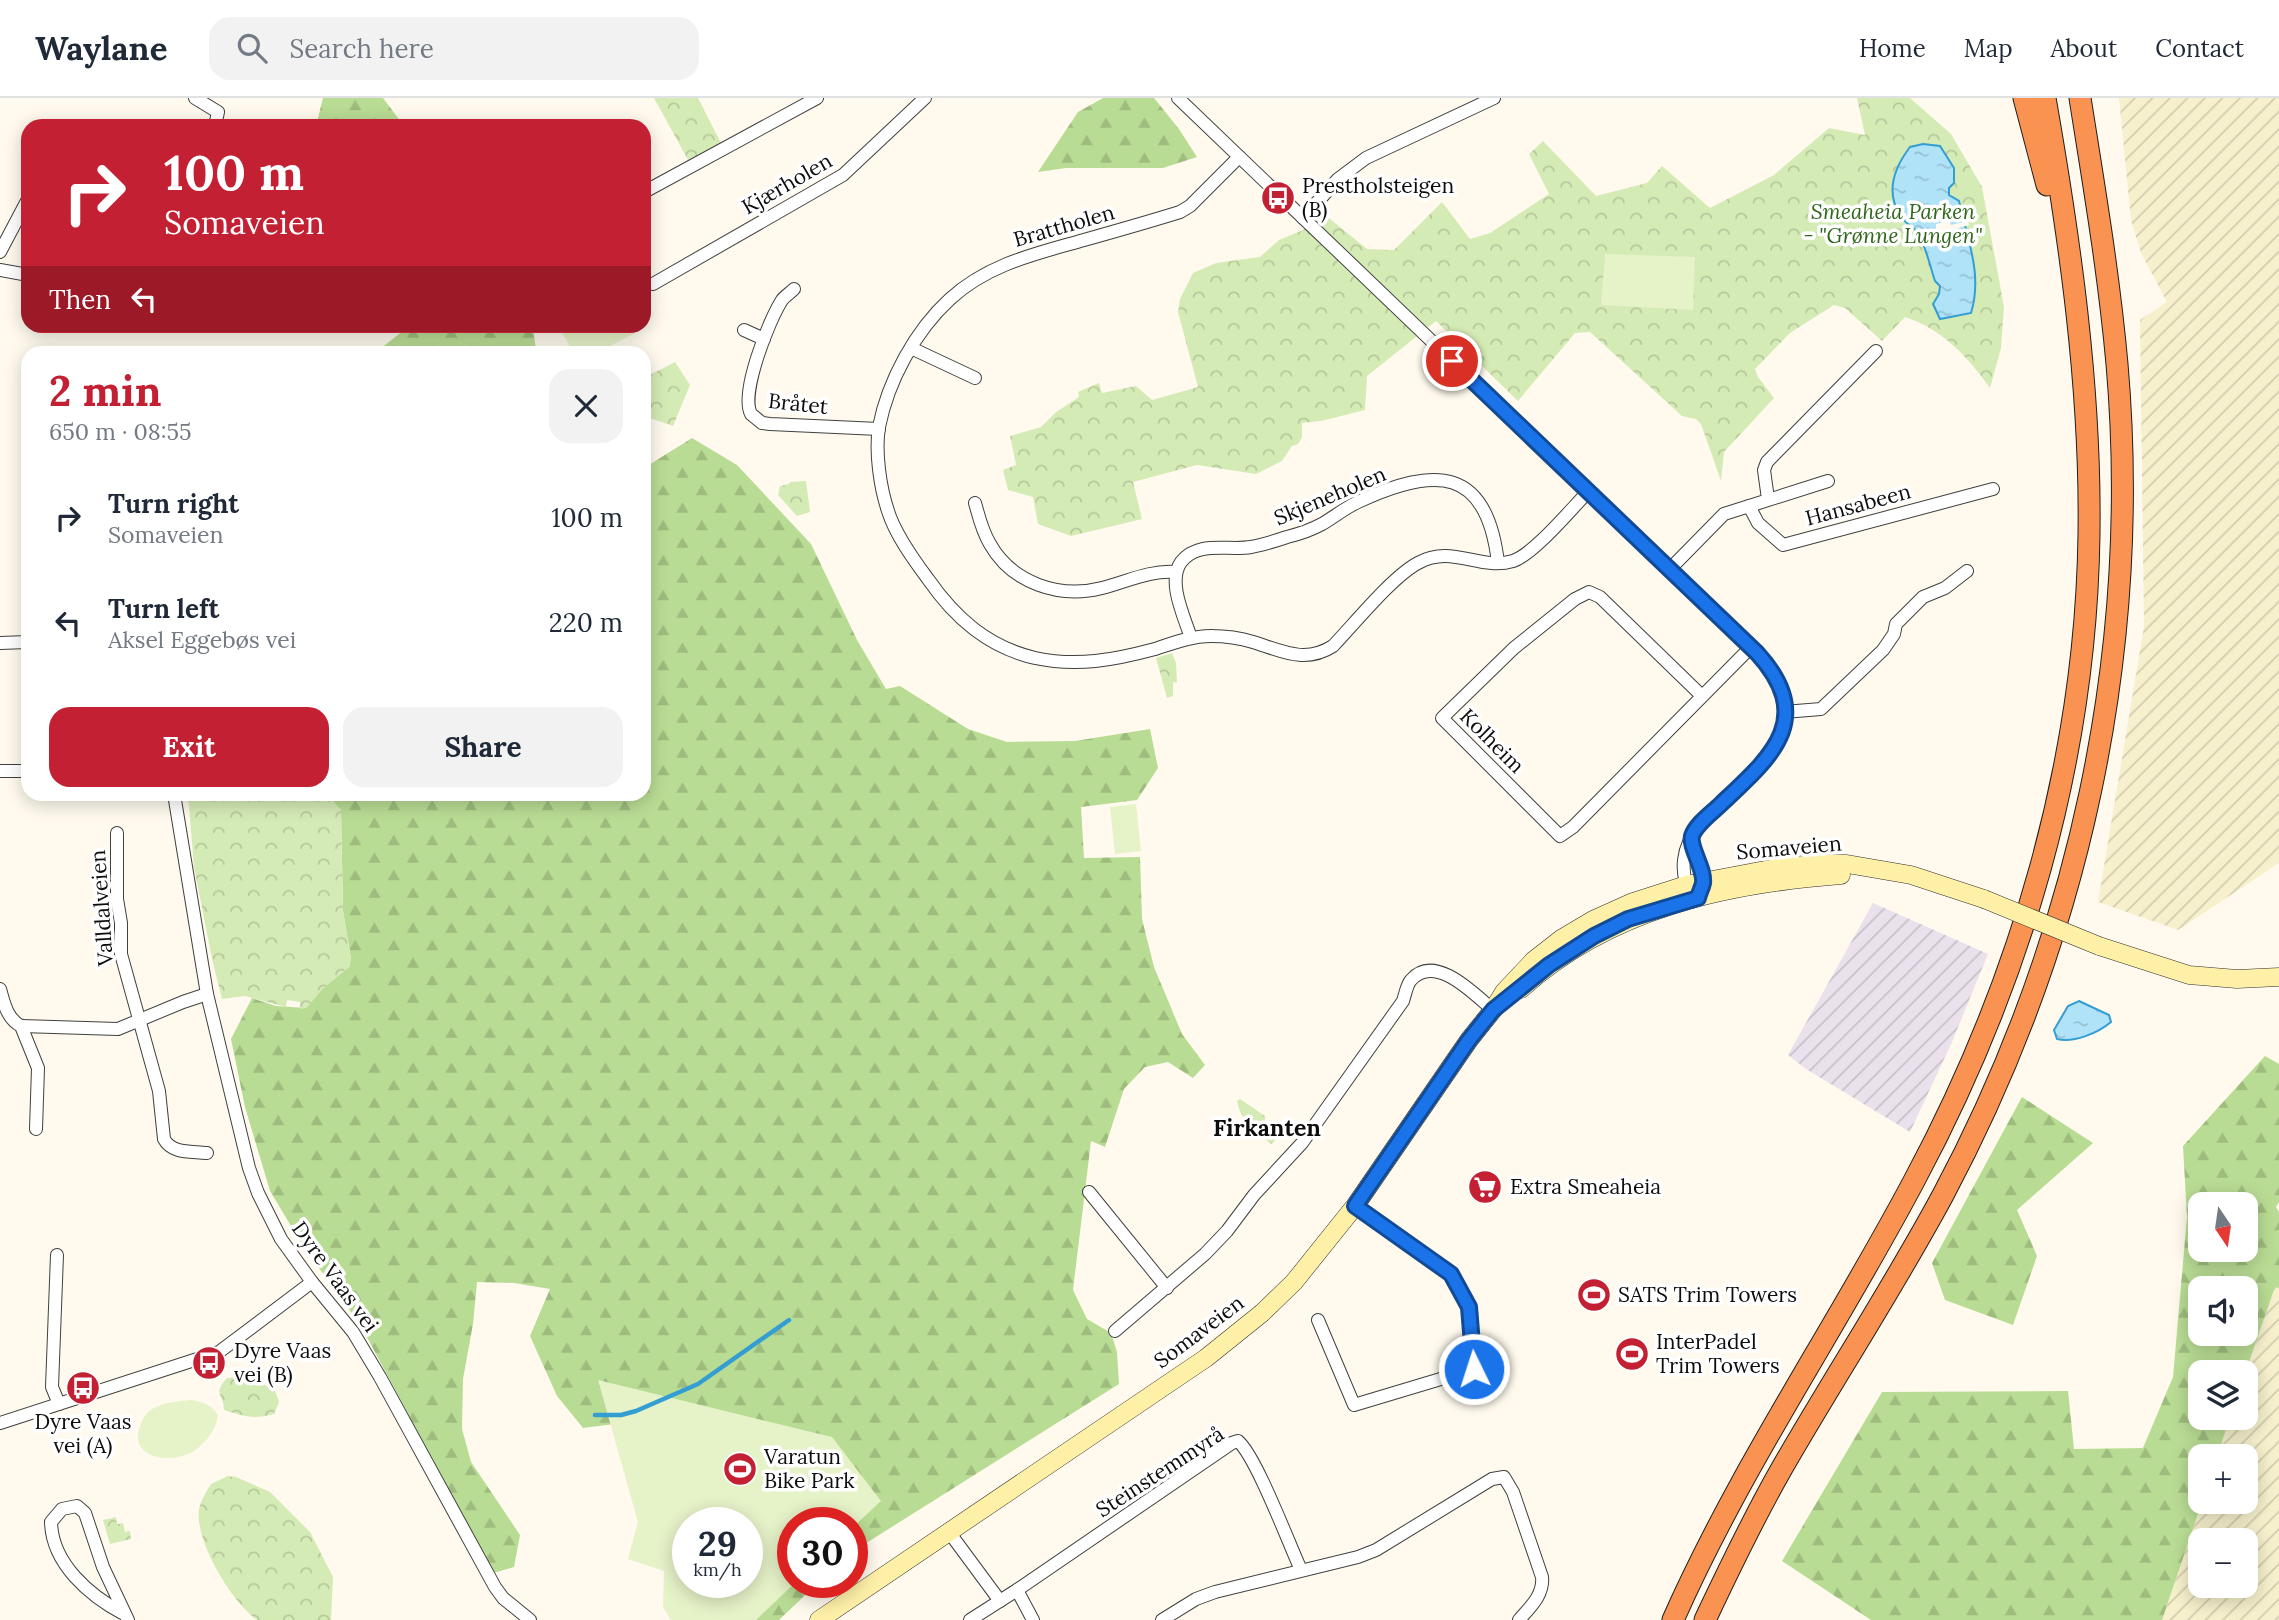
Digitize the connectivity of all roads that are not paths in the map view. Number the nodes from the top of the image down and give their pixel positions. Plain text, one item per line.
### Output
1 (195, 98) edge
2 (817, 98) edge
3 (925, 98) edge
4 (1178, 98) edge
5 (1494, 98) edge
6 (2024, 98) edge
7 (2045, 98) edge
8 (2080, 98) edge
9 (216, 119) edge
10 (1239, 157) junction
11 (651, 188) edge
12 (21, 212) edge
13 (1303, 218) junction
14 (0, 252) edge
15 (2070, 268) junction
16 (0, 270) edge
17 (21, 274) edge
18 (653, 284) dead end
19 (794, 289) dead end
20 (744, 330) dead end
21 (764, 339) junction
22 (911, 348) junction
23 (1876, 351) dead end
24 (975, 378) dead end
25 (879, 429) junction
26 (1828, 481) dead end
27 (1993, 489) dead end
28 (1588, 492) junction
29 (1768, 499) junction
30 (975, 503) dead end
31 (1749, 506) junction
32 (1498, 563) junction
33 (1670, 569) junction
34 (1967, 571) dead end
35 (1175, 572) junction
36 (1191, 638) junction
37 (21, 642) edge
38 (0, 643) edge
39 (1750, 648) junction
40 (1702, 696) junction
41 (1784, 712) junction
42 (0, 771) edge
43 (21, 771) edge
44 (175, 801) edge
45 (117, 832) dead end
46 (1696, 888) junction
47 (2279, 977) edge
48 (0, 989) edge
49 (207, 995) junction
50 (1493, 1010) junction
51 (139, 1021) junction
52 (21, 1026) junction
53 (36, 1129) dead end
54 (207, 1153) dead end
55 (1089, 1192) dead end
56 (1355, 1206) junction
57 (57, 1255) dead end
58 (312, 1282) junction
59 (1167, 1288) junction
60 (1318, 1320) dead end
61 (1115, 1331) dead end
62 (59, 1404) junction
63 (0, 1423) edge
64 (949, 1532) junction
65 (1301, 1570) junction
66 (1017, 1590) junction
67 (848, 1601) junction
68 (1000, 1601) junction
69 (126, 1617) edge
70 (530, 1620) edge
71 (819, 1620) edge
72 (832, 1620) edge
73 (970, 1620) edge
74 (1033, 1620) edge
75 (1162, 1620) edge
76 (1519, 1620) edge
77 (1673, 1620) edge
78 (1705, 1620) edge

1 - 9 street
2 - 11 street
3 - 18 street, Kjærholen
4 - 10 street
5 - 13 street
6 - 15 highway
7 - 15 highway
8 - 78 highway
10 - 13 street
10 - 22 street, Brattholen
12 - 14 street
13 - 28 street
15 - 77 highway
16 - 17 street
19 - 21 street, Bråtet
20 - 21 street
21 - 25 street, Bråtet
22 - 24 street
22 - 25 street, Brattholen
23 - 29 street
25 - 36 street, Brattholen
26 - 29 street, Hansabeen
27 - 31 street, Hansabeen
28 - 32 street
28 - 33 street
29 - 31 street, Hansabeen
30 - 35 street
31 - 33 street, Hansabeen
32 - 35 street, Skjeneholen
32 - 36 street
33 - 39 street
34 - 41 street
35 - 36 street
37 - 38 street
39 - 40 street, Kolheim
39 - 41 street
40 - 40 street, Kolheim
41 - 46 street
42 - 43 street
44 - 49 street, Dyre Vaas vei
45 - 51 street, Valldalveien
46 - 47 main road, Somaveien, bridge
46 - 50 main road, Somaveien
48 - 52 street
49 - 51 street
49 - 58 street, Dyre Vaas vei
50 - 56 main road, Somaveien
50 - 59 street
51 - 52 street
51 - 54 street, Valldalveien
52 - 53 street
55 - 59 street
56 - 60 street
56 - 64 main road, Somaveien
57 - 62 street
58 - 62 street
58 - 70 street, Dyre Vaas vei
59 - 61 street
62 - 63 street
64 - 67 main road, Somaveien
64 - 68 street
65 - 66 street, Steinstemmyrå
65 - 75 street
65 - 76 street
66 - 68 street, Steinstemmyrå
66 - 74 street
67 - 71 main road, Somaveien
67 - 72 main road, Somaveien
68 - 73 street, Steinstemmyrå
69 - 69 street

